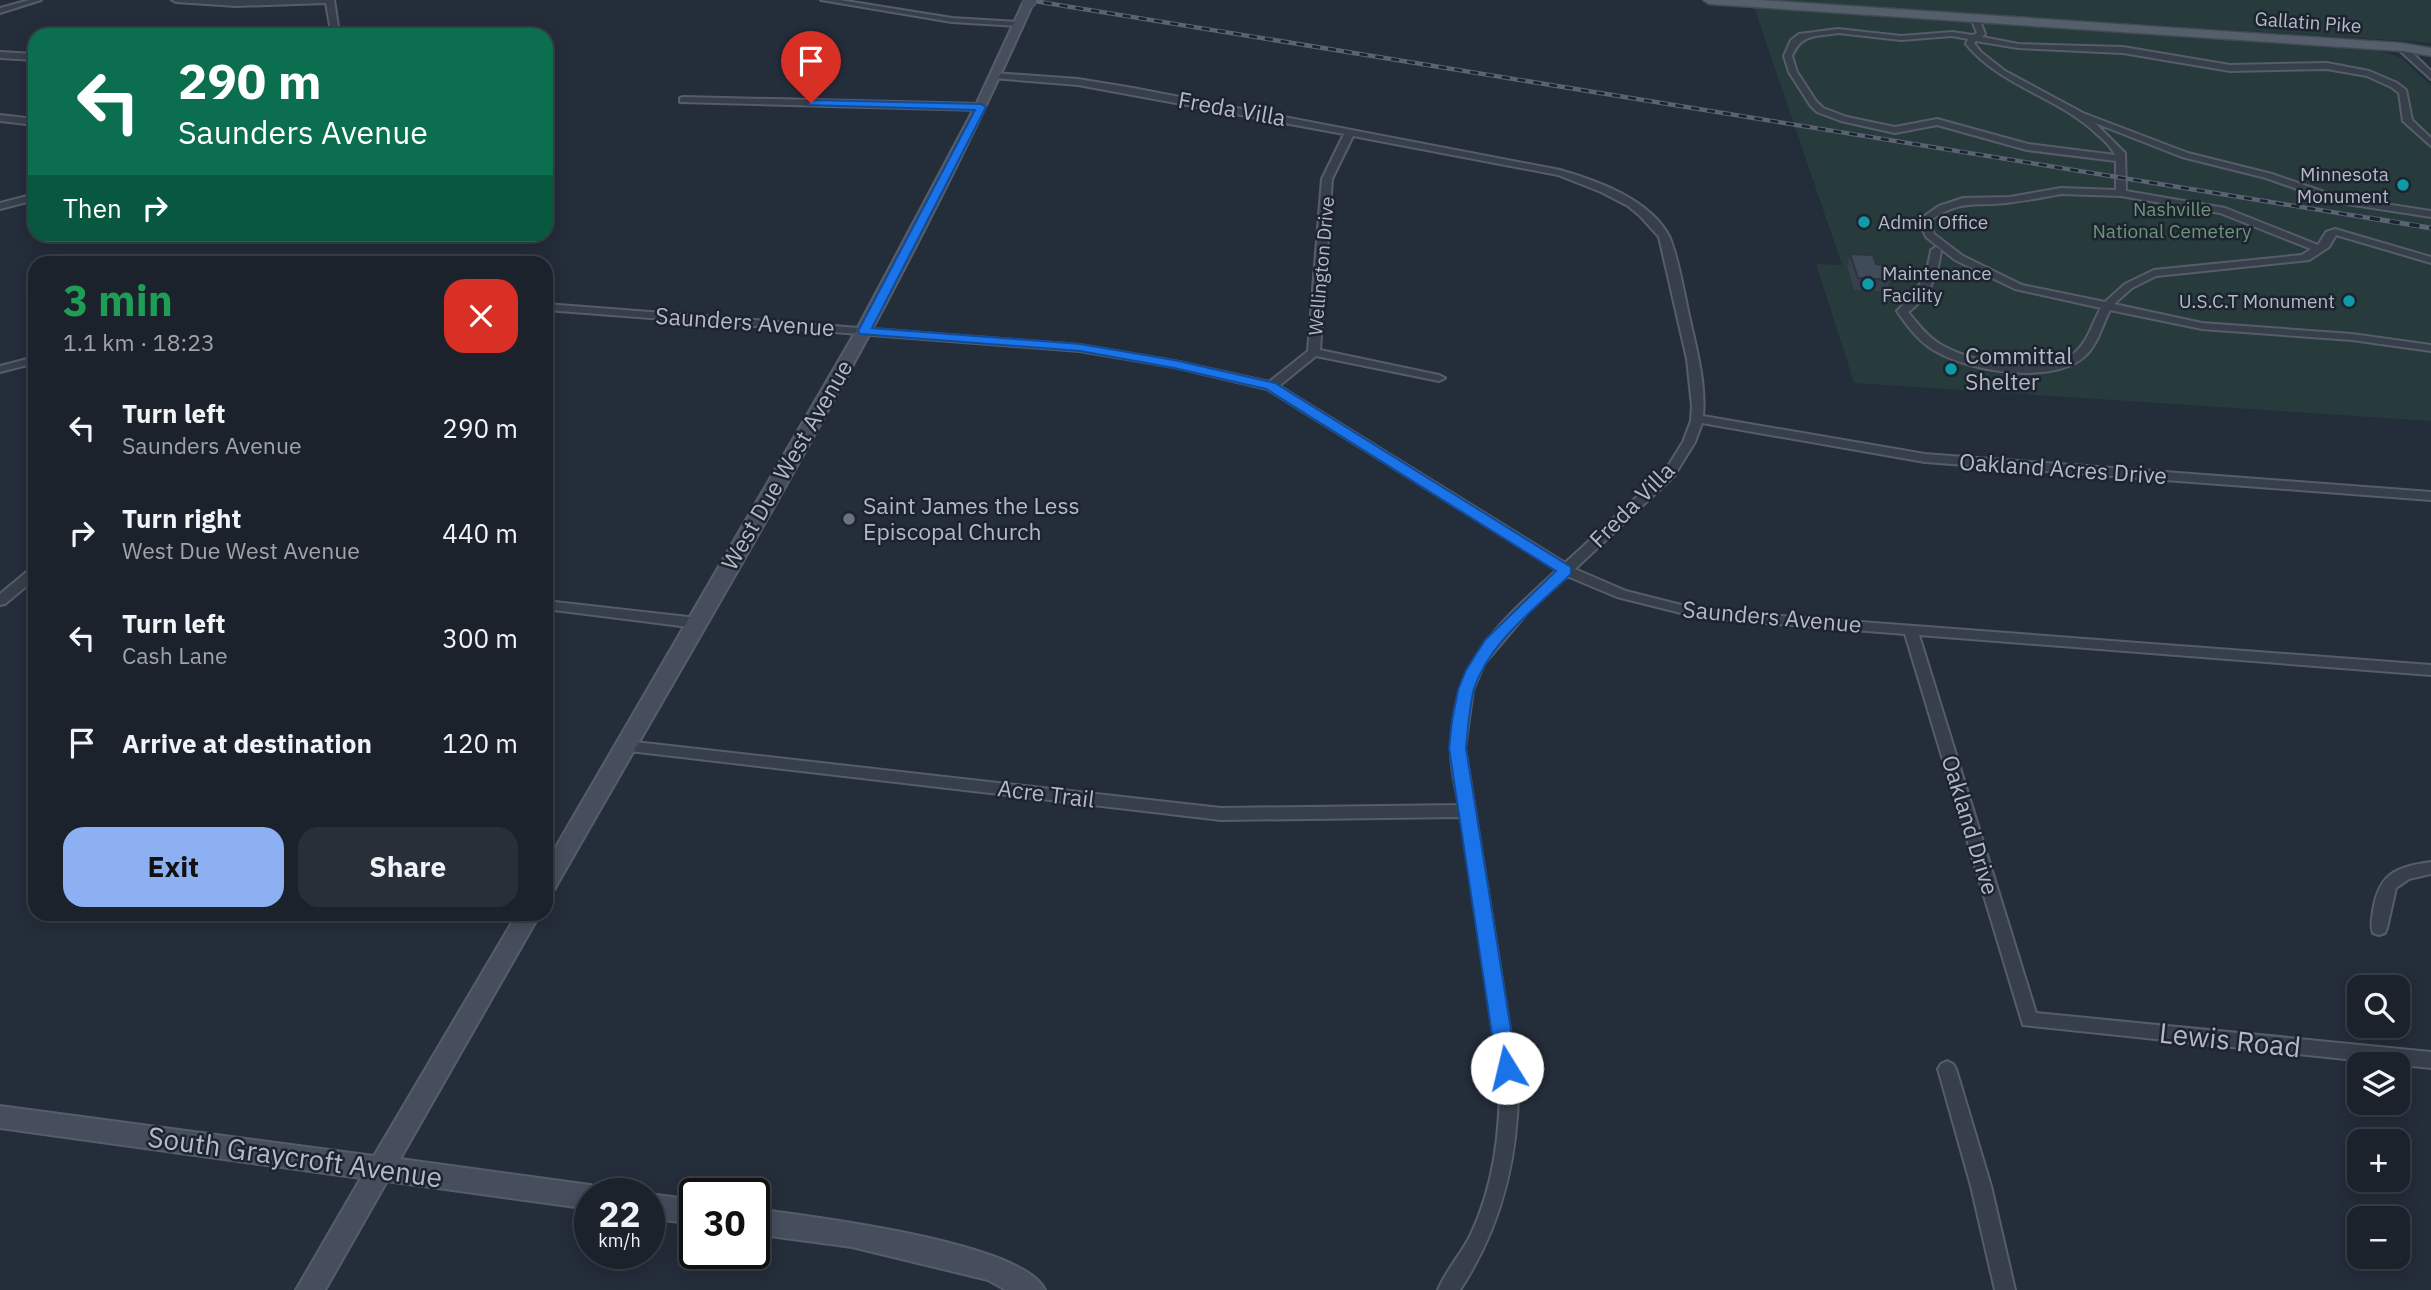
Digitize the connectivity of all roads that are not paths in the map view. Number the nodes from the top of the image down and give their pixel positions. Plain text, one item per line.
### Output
1 (37, 0) edge
2 (176, 0) edge
3 (330, 0) edge
4 (825, 0) edge
5 (1709, 0) edge
6 (1029, 2) edge
7 (0, 11) edge
8 (1947, 16) junction
9 (1975, 18) junction
10 (1019, 24) junction
11 (333, 28) edge
12 (1952, 34) junction
13 (1975, 38) junction
14 (2431, 46) edge
15 (2401, 47) junction
16 (2431, 54) edge
17 (0, 55) edge
18 (28, 57) edge
19 (2427, 73) edge
20 (995, 76) junction
21 (682, 100) dead end
22 (981, 107) junction
23 (2074, 110) junction
24 (0, 118) edge
25 (28, 121) edge
26 (1350, 132) junction
27 (2431, 143) edge
28 (2121, 159) junction
29 (2120, 193) junction
30 (28, 199) edge
31 (0, 206) edge
32 (2431, 214) edge
33 (2319, 249) junction
34 (1936, 250) dead end
35 (2431, 260) edge
36 (2107, 305) junction
37 (553, 308) edge
38 (864, 331) junction
39 (2431, 348) edge
40 (1314, 352) junction
41 (28, 362) edge
42 (0, 369) edge
43 (1439, 377) dead end
44 (1271, 386) junction
45 (1698, 419) junction
46 (2431, 496) edge
47 (1566, 570) junction
48 (28, 578) edge
49 (0, 601) edge
50 (553, 606) edge
51 (697, 623) junction
52 (1910, 629) junction
53 (2431, 670) edge
54 (626, 746) junction
55 (1468, 811) junction
56 (2431, 868) edge
57 (553, 872) edge
58 (524, 921) edge
59 (2379, 928) dead end
60 (2029, 1020) joint
61 (2431, 1060) edge
62 (1947, 1069) dead end
63 (0, 1117) edge
64 (382, 1168) junction
65 (574, 1195) edge
66 (770, 1223) edge
67 (310, 1290) edge
68 (1031, 1290) edge
69 (1448, 1290) edge
70 (2005, 1290) edge

1 - 7 street
2 - 3 street
3 - 11 street
4 - 10 street
5 - 8 main road, Gallatin Pike
6 - 10 main road, West Due West Avenue
8 - 9 main road, Gallatin Pike
8 - 12 street
9 - 13 street
9 - 15 main road, Gallatin Pike
10 - 20 main road, West Due West Avenue
12 - 13 street
12 - 28 street
13 - 23 street
13 - 27 street
14 - 15 main road, Gallatin Pike
15 - 16 main road, Gallatin Pike
15 - 19 street
16 - 19 main road
17 - 18 street
20 - 22 main road, West Due West Avenue
20 - 26 street, Freda Villa
21 - 22 street
22 - 38 main road, West Due West Avenue
23 - 28 street
23 - 32 street
24 - 25 street
26 - 40 street, Wellington Drive
26 - 45 street, Freda Villa
28 - 29 street
29 - 33 street
29 - 36 street
30 - 31 street
33 - 35 street
33 - 36 street
34 - 36 street
36 - 39 street
37 - 38 street, Saunders Avenue
38 - 44 street, Saunders Avenue
38 - 51 main road, West Due West Avenue
40 - 43 street
40 - 44 street, Wellington Drive
41 - 42 street
44 - 47 street, Saunders Avenue
45 - 46 street, Oakland Acres Drive
45 - 47 street, Freda Villa
47 - 52 street, Saunders Avenue
47 - 55 street, Freda Villa
48 - 49 street
50 - 51 street
51 - 54 main road, West Due West Avenue
52 - 53 street, Saunders Avenue
52 - 60 street, Oakland Drive
54 - 55 street, Acre Trail
54 - 57 main road, West Due West Avenue
55 - 69 street, Freda Villa
56 - 59 street
58 - 64 main road
60 - 61 street, Lewis Road
62 - 70 street
63 - 64 main road, South Graycroft Avenue
64 - 65 main road, South Graycroft Avenue
64 - 67 main road
66 - 68 main road

